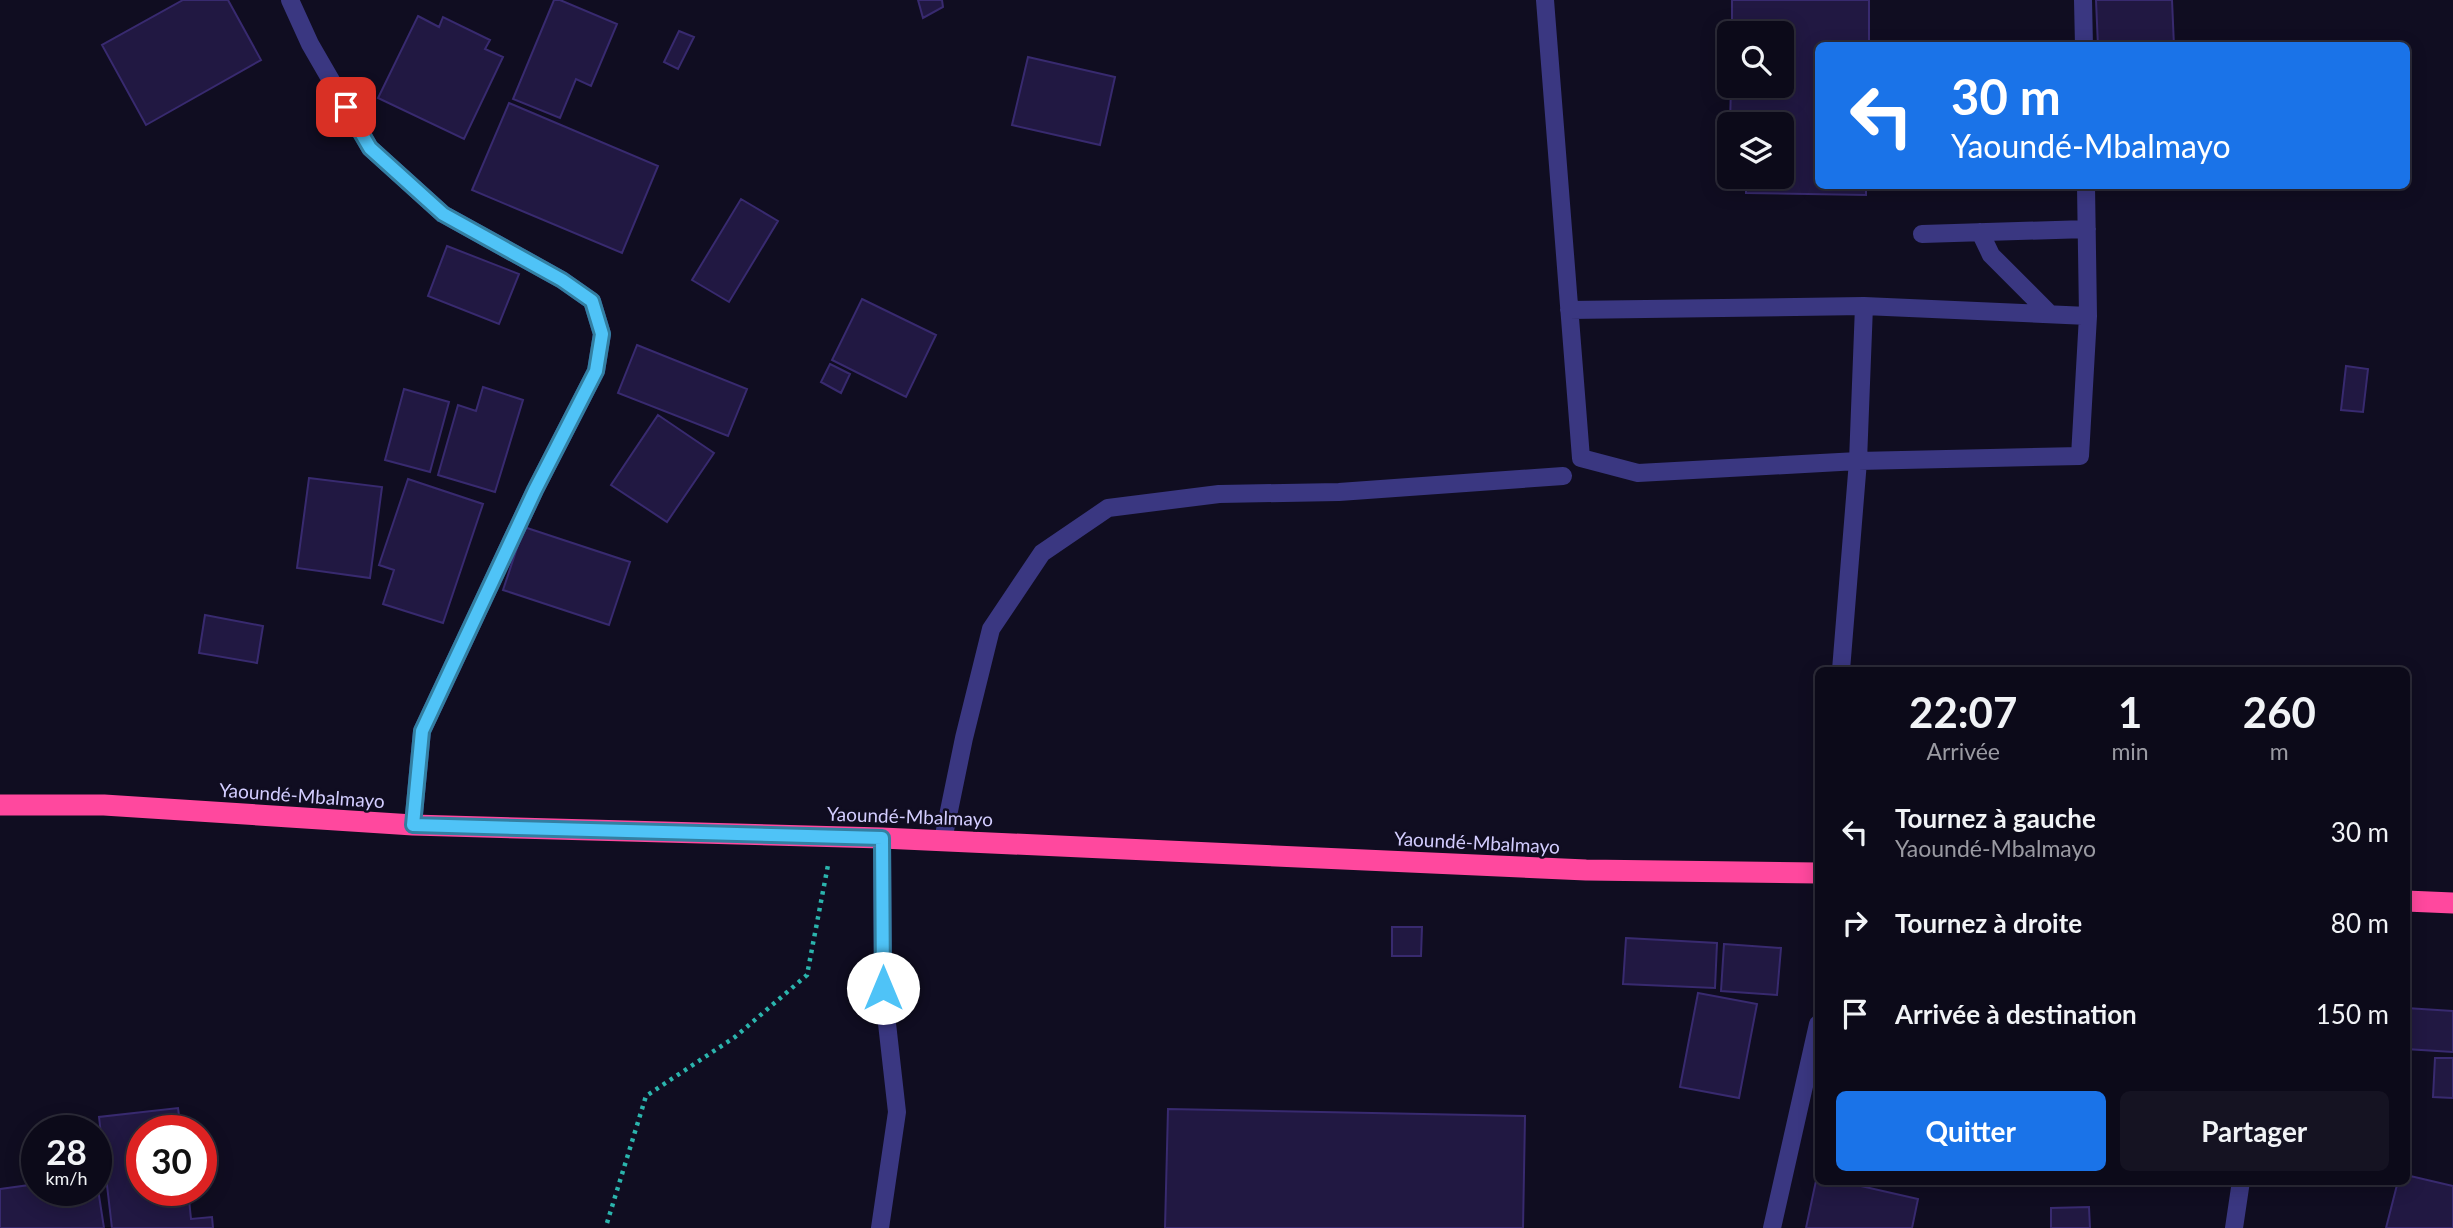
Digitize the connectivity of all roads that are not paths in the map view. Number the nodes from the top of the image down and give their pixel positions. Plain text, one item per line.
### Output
1 (290, 0) edge
2 (1545, 0) edge
3 (2083, 0) edge
4 (2084, 42) edge
5 (2086, 189) edge
6 (2087, 229) junction
7 (1980, 232) junction
8 (1922, 234) dead end
9 (1864, 306) junction
10 (1569, 310) junction
11 (2050, 314) junction
12 (2088, 316) junction
13 (1858, 461) junction
14 (1563, 475) dead end
15 (1841, 667) edge
16 (0, 804) edge
17 (413, 825) junction
18 (882, 838) junction
19 (943, 840) junction
20 (1815, 873) edge
21 (2410, 901) edge
22 (2453, 902) edge
23 (1815, 1037) edge
24 (2241, 1185) edge
25 (880, 1228) edge
26 (1772, 1228) edge
27 (2234, 1228) edge

1 - 17 street
2 - 10 street
3 - 4 street
5 - 6 street
6 - 7 street
6 - 12 street
7 - 8 street
7 - 11 street
9 - 10 street
9 - 11 street
9 - 13 street
10 - 13 street
11 - 12 street
12 - 13 street
13 - 15 street
14 - 19 street
16 - 17 highway, Yaoundé-Mbalmayo
17 - 18 highway, Yaoundé-Mbalmayo
18 - 19 highway, Yaoundé-Mbalmayo
18 - 25 street
19 - 20 highway, Yaoundé-Mbalmayo
21 - 22 highway
23 - 26 street
24 - 27 street

